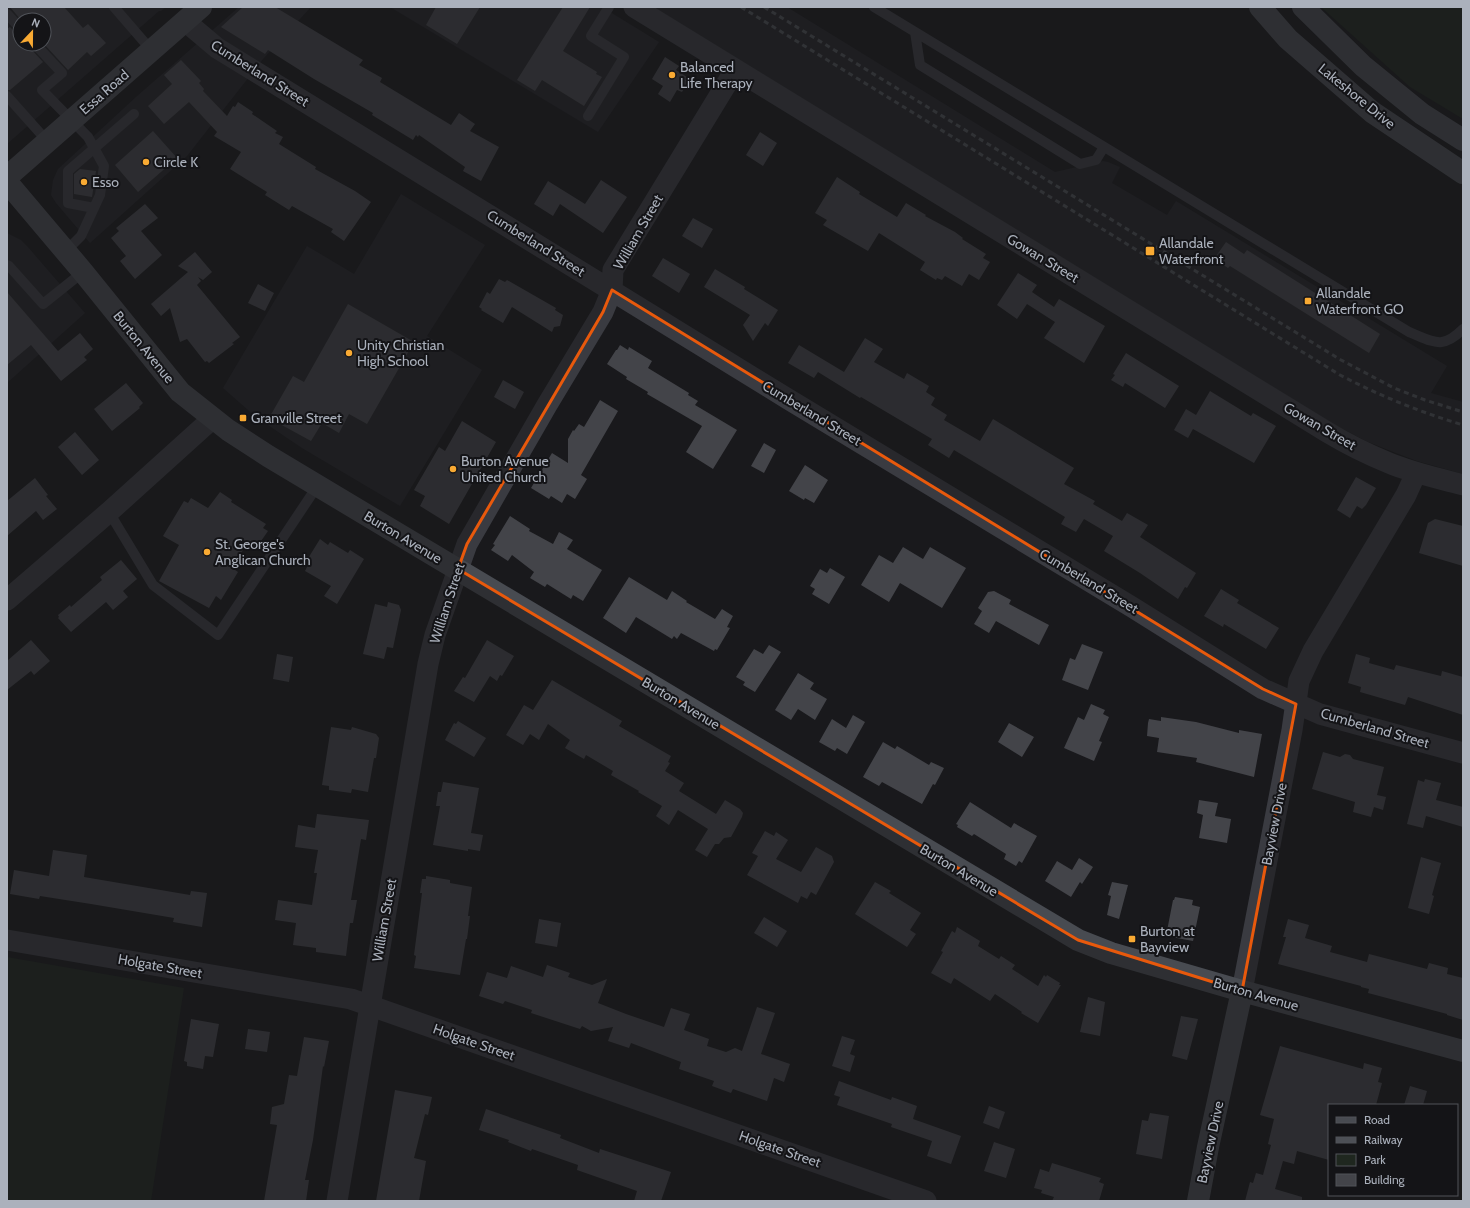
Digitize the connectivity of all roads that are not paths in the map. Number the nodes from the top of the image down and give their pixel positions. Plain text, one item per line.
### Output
1 (114, 7) edge
2 (201, 7) edge
3 (609, 7) edge
4 (634, 7) edge
5 (874, 7) edge
6 (1260, 7) edge
7 (1303, 7) edge
8 (185, 21) junction
9 (914, 32) junction
10 (152, 51) junction
11 (42, 52) edge
12 (735, 70) junction
13 (7, 96) edge
14 (134, 114) dead end
15 (588, 116) dead end
16 (73, 120) junction
17 (1463, 140) edge
18 (48, 142) junction
19 (1104, 147) junction
20 (95, 148) junction
21 (1463, 172) edge
22 (7, 177) edge
23 (7, 182) edge
24 (94, 208) junction
25 (66, 251) junction
26 (7, 265) edge
27 (83, 272) junction
28 (612, 290) junction
29 (1463, 329) edge
30 (212, 418) junction
31 (1416, 472) junction
32 (318, 485) junction
33 (1463, 485) edge
34 (109, 512) junction
35 (458, 569) junction
36 (7, 600) edge
37 (1296, 704) junction
38 (1463, 753) edge
39 (7, 940) edge
40 (1242, 991) junction
41 (370, 1006) junction
42 (1463, 1051) edge
43 (337, 1201) edge
44 (926, 1201) edge
45 (1198, 1201) edge

1 - 10 lane
2 - 8 main road, Essa Road
3 - 15 lane
4 - 12 street, Gowan Street
5 - 9 lane
6 - 21 main road, Lakeshore Drive
7 - 17 main road, Lakeshore Drive
8 - 10 main road, Essa Road
8 - 28 street, Cumberland Street
9 - 19 lane
9 - 19 lane
10 - 16 main road, Essa Road
11 - 16 lane
12 - 28 street, William Street
12 - 31 street, Gowan Street
13 - 18 lane
14 - 20 lane
16 - 18 main road, Essa Road
16 - 20 lane
18 - 22 main road, Essa Road
19 - 29 lane
20 - 24 lane
20 - 24 lane
23 - 25 main road, Burton Avenue
24 - 25 lane
25 - 27 main road, Burton Avenue
26 - 27 lane
27 - 30 main road, Burton Avenue
28 - 35 street, William Street
28 - 37 street, Cumberland Street
30 - 32 main road, Burton Avenue
30 - 34 street
31 - 33 street, Gowan Street
31 - 37 street, Bayview Drive
32 - 34 lane
32 - 35 main road, Burton Avenue
34 - 36 street
35 - 40 main road, Burton Avenue
35 - 41 street, William Street
37 - 38 street, Cumberland Street
37 - 40 street, Bayview Drive
39 - 41 street, Holgate Street
40 - 42 main road, Burton Avenue
40 - 45 main road, Bayview Drive
41 - 43 street, William Street
41 - 44 street, Holgate Street

